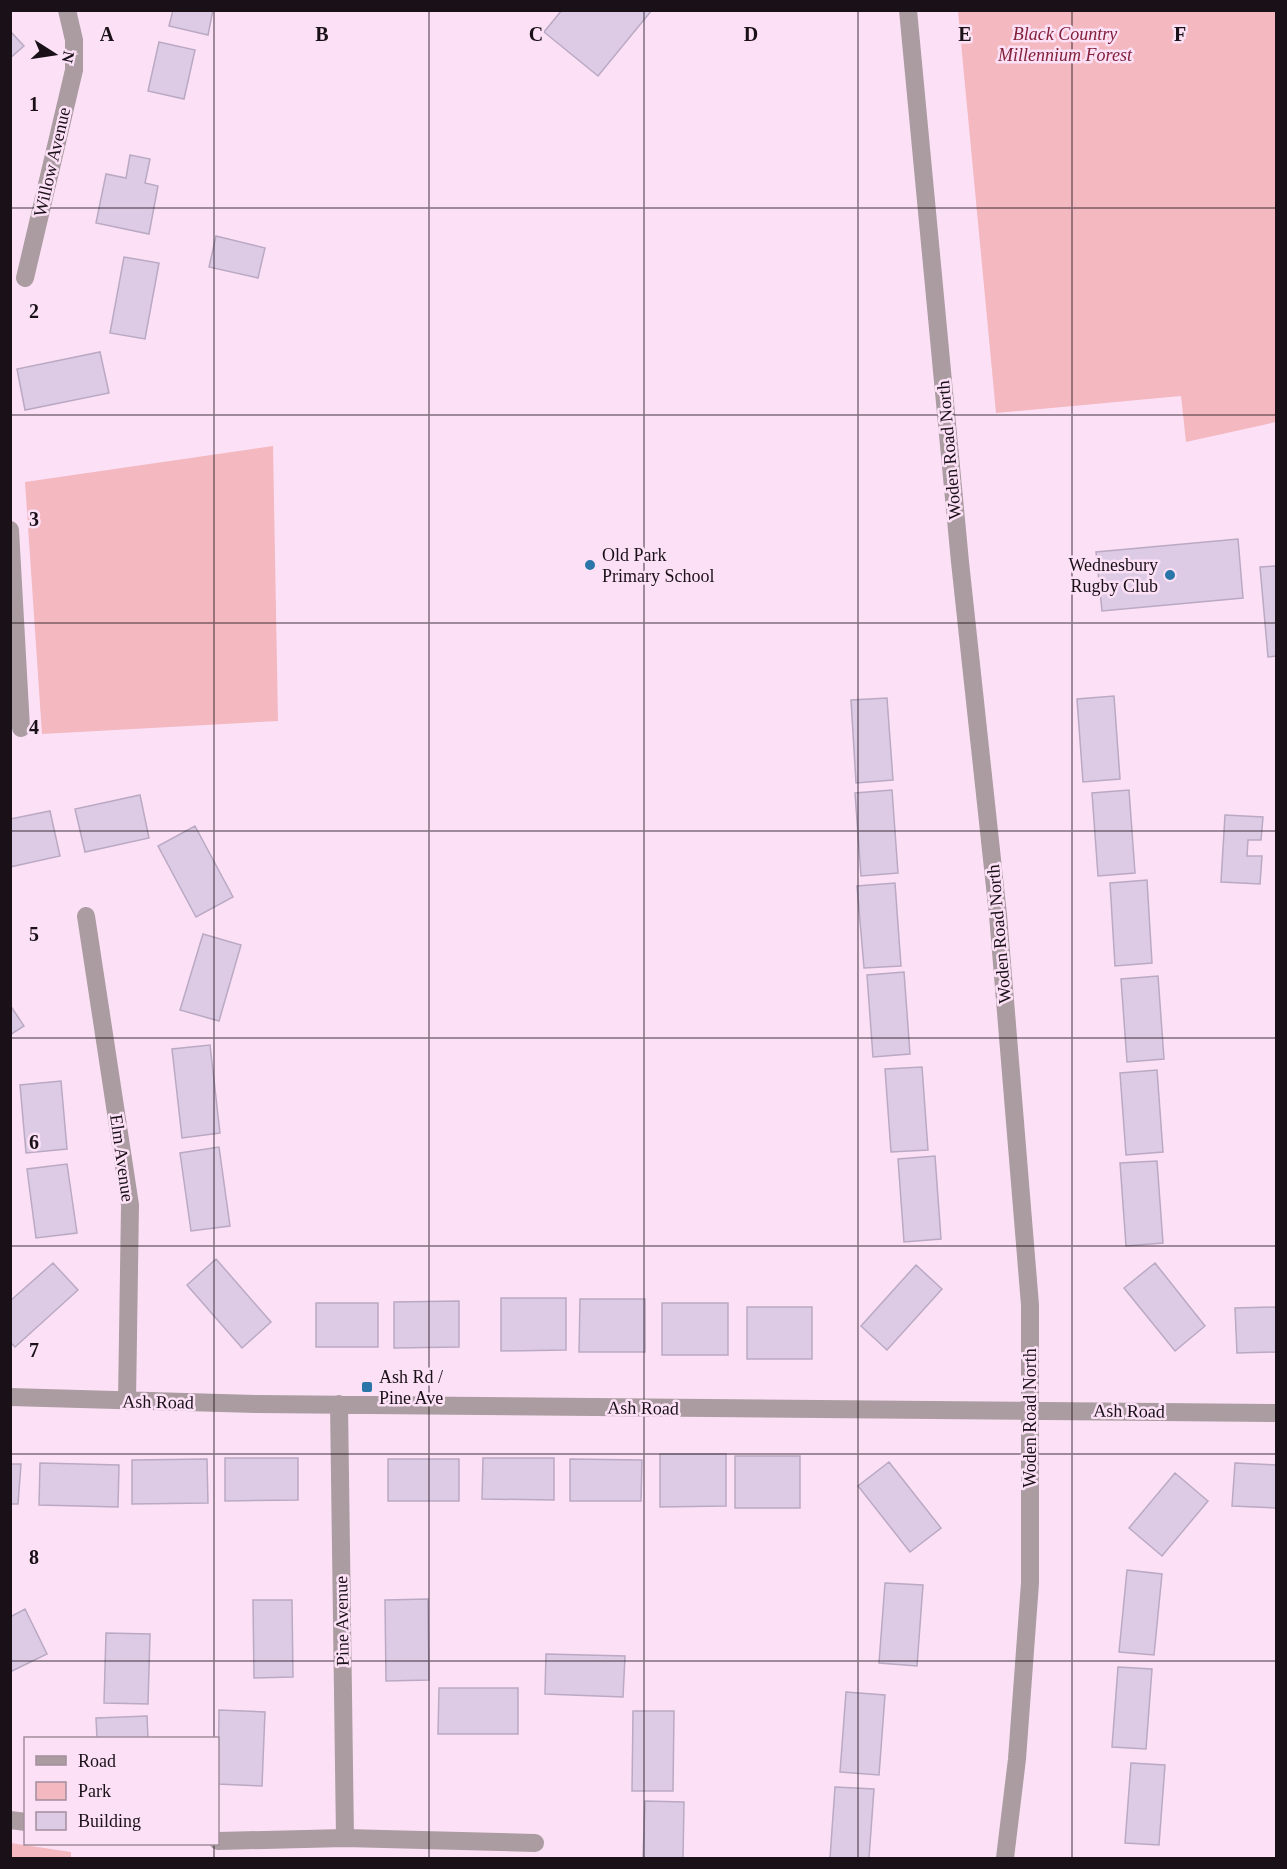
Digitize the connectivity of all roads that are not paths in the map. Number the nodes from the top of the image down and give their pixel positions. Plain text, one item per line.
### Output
1 (68, 10) edge
2 (908, 10) edge
3 (25, 278) dead end
4 (10, 530) edge
5 (13, 625) edge
6 (21, 728) dead end
7 (86, 916) dead end
8 (10, 1397) edge
9 (127, 1401) junction
10 (339, 1404) junction
11 (1030, 1410) junction
12 (1276, 1413) edge
13 (345, 1838) junction
14 (219, 1841) edge
15 (535, 1843) dead end
16 (1005, 1858) edge

1 - 3 street, Willow Avenue
2 - 11 street, Woden Road North
4 - 5 street
5 - 6 street
7 - 9 street, Elm Avenue
8 - 9 street, Ash Road
9 - 10 street, Ash Road
10 - 11 street, Ash Road
10 - 13 street, Pine Avenue
11 - 12 street, Ash Road
11 - 16 street, Woden Road North
13 - 14 street
13 - 15 street

